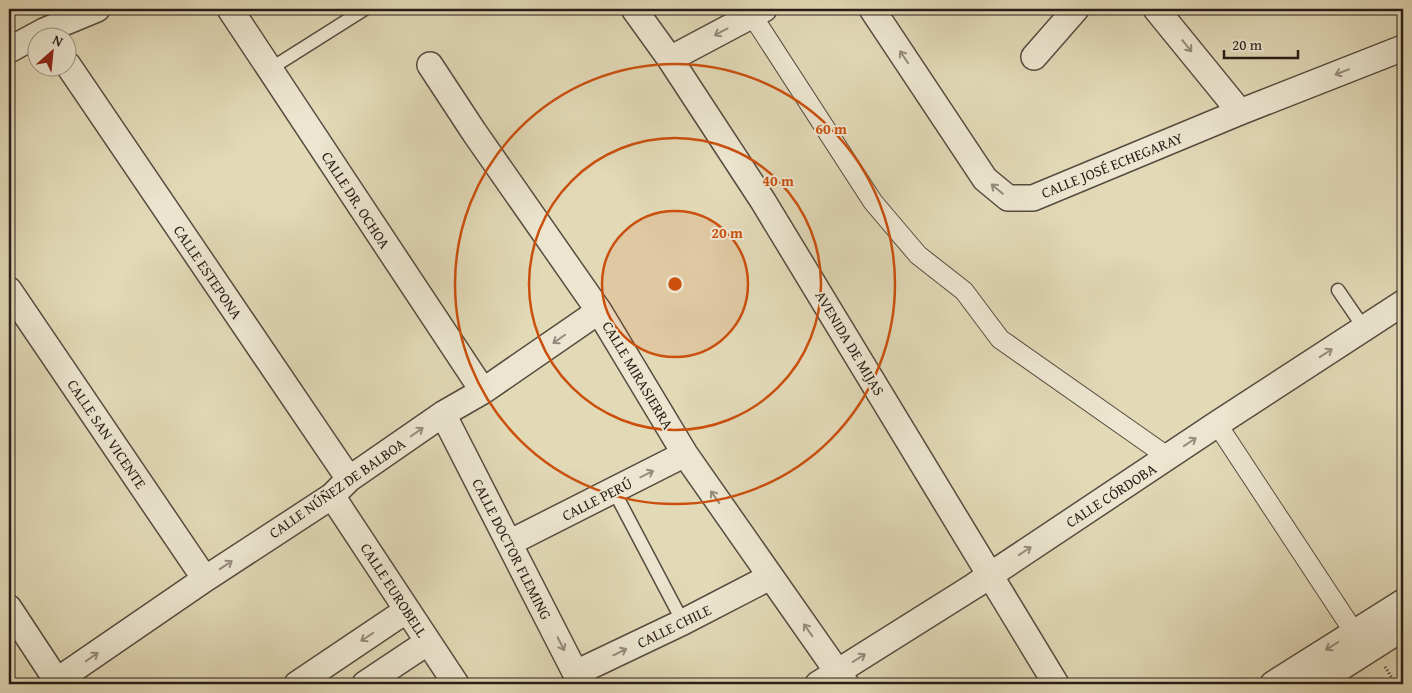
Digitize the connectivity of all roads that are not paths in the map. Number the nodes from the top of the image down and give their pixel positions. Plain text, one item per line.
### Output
1 (97, 9) edge
2 (230, 9) edge
3 (365, 9) edge
4 (634, 9) edge
5 (872, 9) edge
6 (1076, 9) edge
7 (1156, 9) edge
8 (754, 11) edge
9 (59, 28) edge
10 (28, 42) edge
11 (1403, 48) edge
12 (9, 50) edge
13 (1034, 57) dead end
14 (670, 59) junction
15 (430, 65) dead end
16 (270, 69) junction
17 (76, 78) edge
18 (1240, 112) junction
19 (9, 290) edge
20 (1338, 290) dead end
21 (1403, 303) edge
22 (599, 311) junction
23 (1364, 328) junction
24 (483, 391) junction
25 (443, 414) junction
26 (1217, 424) junction
27 (685, 454) junction
28 (1168, 457) junction
29 (340, 487) junction
30 (614, 491) junction
31 (509, 543) junction
32 (990, 575) junction
33 (770, 577) junction
34 (205, 579) junction
35 (1403, 602) edge
36 (9, 608) edge
37 (407, 610) junction
38 (683, 622) junction
39 (1403, 628) edge
40 (1354, 632) junction
41 (428, 642) junction
42 (578, 679) edge
43 (834, 680) edge
44 (54, 683) edge
45 (297, 684) edge
46 (364, 684) edge
47 (456, 684) edge
48 (1056, 684) edge
49 (1272, 684) edge
50 (1315, 684) edge

1 - 9 street
2 - 16 street, CALLE DR. OCHOA
3 - 16 lane
4 - 14 street, AVENIDA DE MIJAS
18 -> 5 street, CALLE JOSÉ ECHEGARAY
6 - 13 street
7 -> 18 street
8 -> 14 street
8 - 28 street
10 - 12 street
11 -> 18 street, CALLE JOSÉ ECHEGARAY
14 - 32 street, AVENIDA DE MIJAS
15 - 22 street, CALLE MIRASIERRA
16 - 24 street, CALLE DR. OCHOA
17 - 29 street, CALLE ESTEPONA
19 - 34 street, CALLE SAN VICENTE
20 - 23 lane
21 - 23 street, CALLE CÓRDOBA
22 -> 24 street, CALLE NÚÑEZ DE BALBOA
22 - 27 street, CALLE MIRASIERRA
26 -> 23 street, CALLE CÓRDOBA
24 - 25 street, CALLE NÚÑEZ DE BALBOA
29 -> 25 street, CALLE NÚÑEZ DE BALBOA
25 - 31 street, CALLE DOCTOR FLEMING
28 -> 26 street, CALLE CÓRDOBA
26 - 40 street
30 -> 27 street, CALLE PERÚ
33 -> 27 street, CALLE MIRASIERRA
32 -> 28 street, CALLE CÓRDOBA
34 -> 29 street, CALLE NÚÑEZ DE BALBOA
29 - 37 street, CALLE EUROBELL
30 - 31 street, CALLE PERÚ
30 - 38 lane
31 -> 42 street, CALLE DOCTOR FLEMING
43 -> 32 street, CALLE CÓRDOBA
32 - 48 street, AVENIDA DE MIJAS
33 - 38 street, CALLE CHILE
43 -> 33 street, CALLE MIRASIERRA
44 -> 34 street, CALLE NÚÑEZ DE BALBOA
35 - 40 street
36 - 44 street
37 - 41 street, CALLE EUROBELL
37 -> 45 street
42 -> 38 street, CALLE CHILE
39 - 50 street
40 -> 49 street
41 - 46 street
41 - 47 street, CALLE EUROBELL

